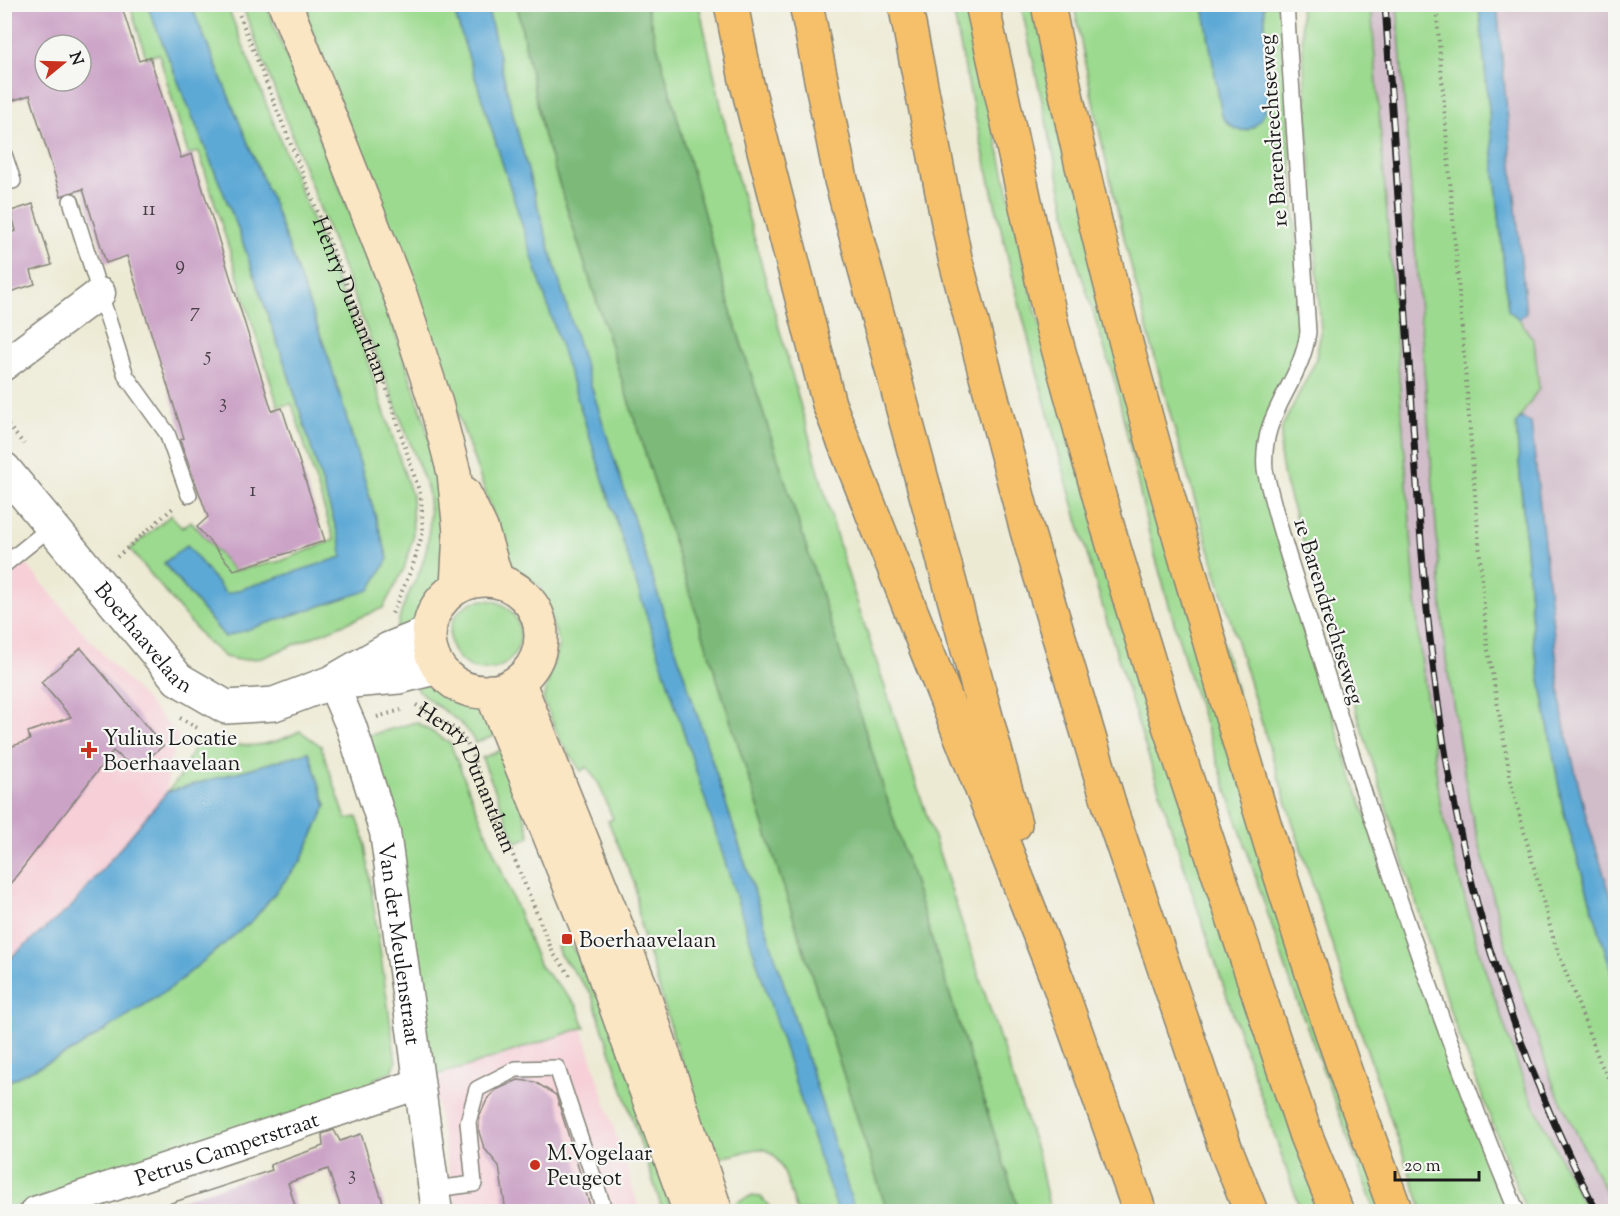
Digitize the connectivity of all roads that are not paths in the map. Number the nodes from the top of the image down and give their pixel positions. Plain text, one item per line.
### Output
1 (285, 4) edge
2 (731, 4) edge
3 (807, 4) edge
4 (904, 4) edge
5 (982, 4) edge
6 (1048, 4) edge
7 (1286, 4) edge
8 (4, 154) edge
9 (13, 180) dead end
10 (71, 201) dead end
11 (100, 293) junction
12 (4, 364) edge
13 (15, 458) edge
14 (454, 473) junction
15 (189, 495) road end
16 (51, 527) junction
17 (4, 565) edge
18 (497, 581) junction
19 (457, 587) junction
20 (429, 633) junction
21 (394, 663) junction
22 (438, 667) junction
23 (332, 682) junction
24 (504, 686) junction
25 (1058, 979) junction
26 (418, 1084) junction
27 (436, 1200) edge
28 (35, 1212) edge
29 (604, 1212) edge
30 (690, 1212) edge
31 (716, 1212) edge
32 (1140, 1212) edge
33 (1251, 1212) edge
34 (1337, 1212) edge
35 (1396, 1212) edge
36 (1517, 1212) edge

1 - 14 main road, Henry Dunantlaan
2 - 25 highway
3 - 25 highway
4 - 33 highway
5 - 34 highway
6 - 35 highway
7 - 36 lane, 1e Barendrechtseweg
8 - 9 lane
10 - 11 lane
11 - 12 street
11 - 15 lane
13 - 16 street, Boerhaavelaan
14 - 18 main road, Henry Dunantlaan
14 - 19 main road, Henry Dunantlaan
16 - 17 lane
16 - 23 street, Boerhaavelaan
18 - 19 main road
18 - 24 main road
19 - 20 main road
20 - 21 street, Boerhaavelaan
20 - 22 main road
21 - 22 street, Boerhaavelaan
21 - 23 street, Boerhaavelaan
22 - 24 main road
23 - 26 street, Van der Meulenstraat
24 - 30 main road, Henry Dunantlaan
24 - 31 main road
25 - 32 highway
26 - 27 street, Van der Meulenstraat
26 - 28 street, Petrus Camperstraat
27 - 29 lane

